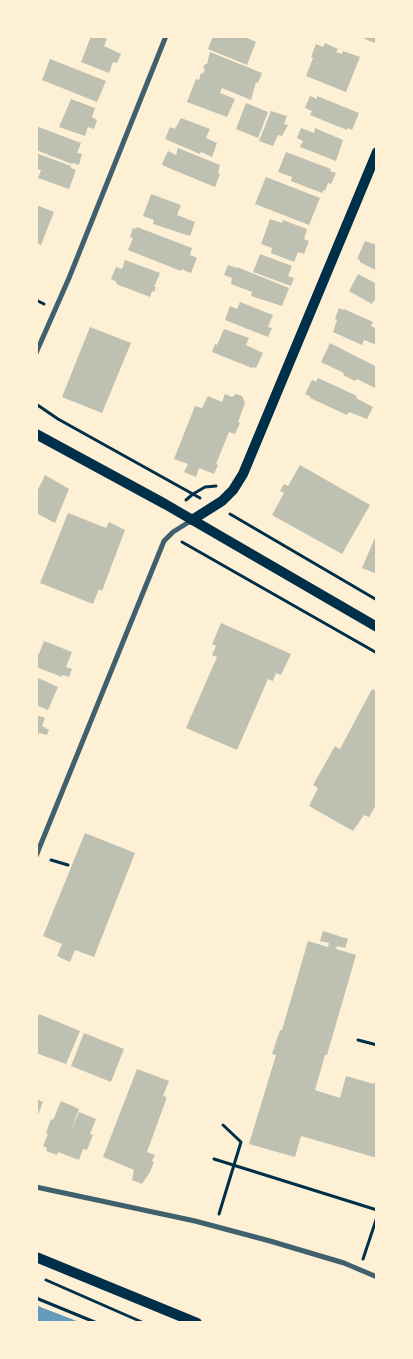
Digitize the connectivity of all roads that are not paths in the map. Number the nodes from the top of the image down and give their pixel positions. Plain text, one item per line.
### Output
1 (166, 36) edge
2 (377, 152) edge
3 (36, 353) edge
4 (36, 434) edge
5 (192, 520) junction
6 (377, 627) edge
7 (36, 856) edge
8 (36, 1187) edge
9 (36, 1257) edge
10 (377, 1277) edge
11 (197, 1323) edge

1 - 3 street
2 - 5 main road
4 - 5 main road
5 - 6 main road
5 - 7 street
8 - 10 street
9 - 11 main road

